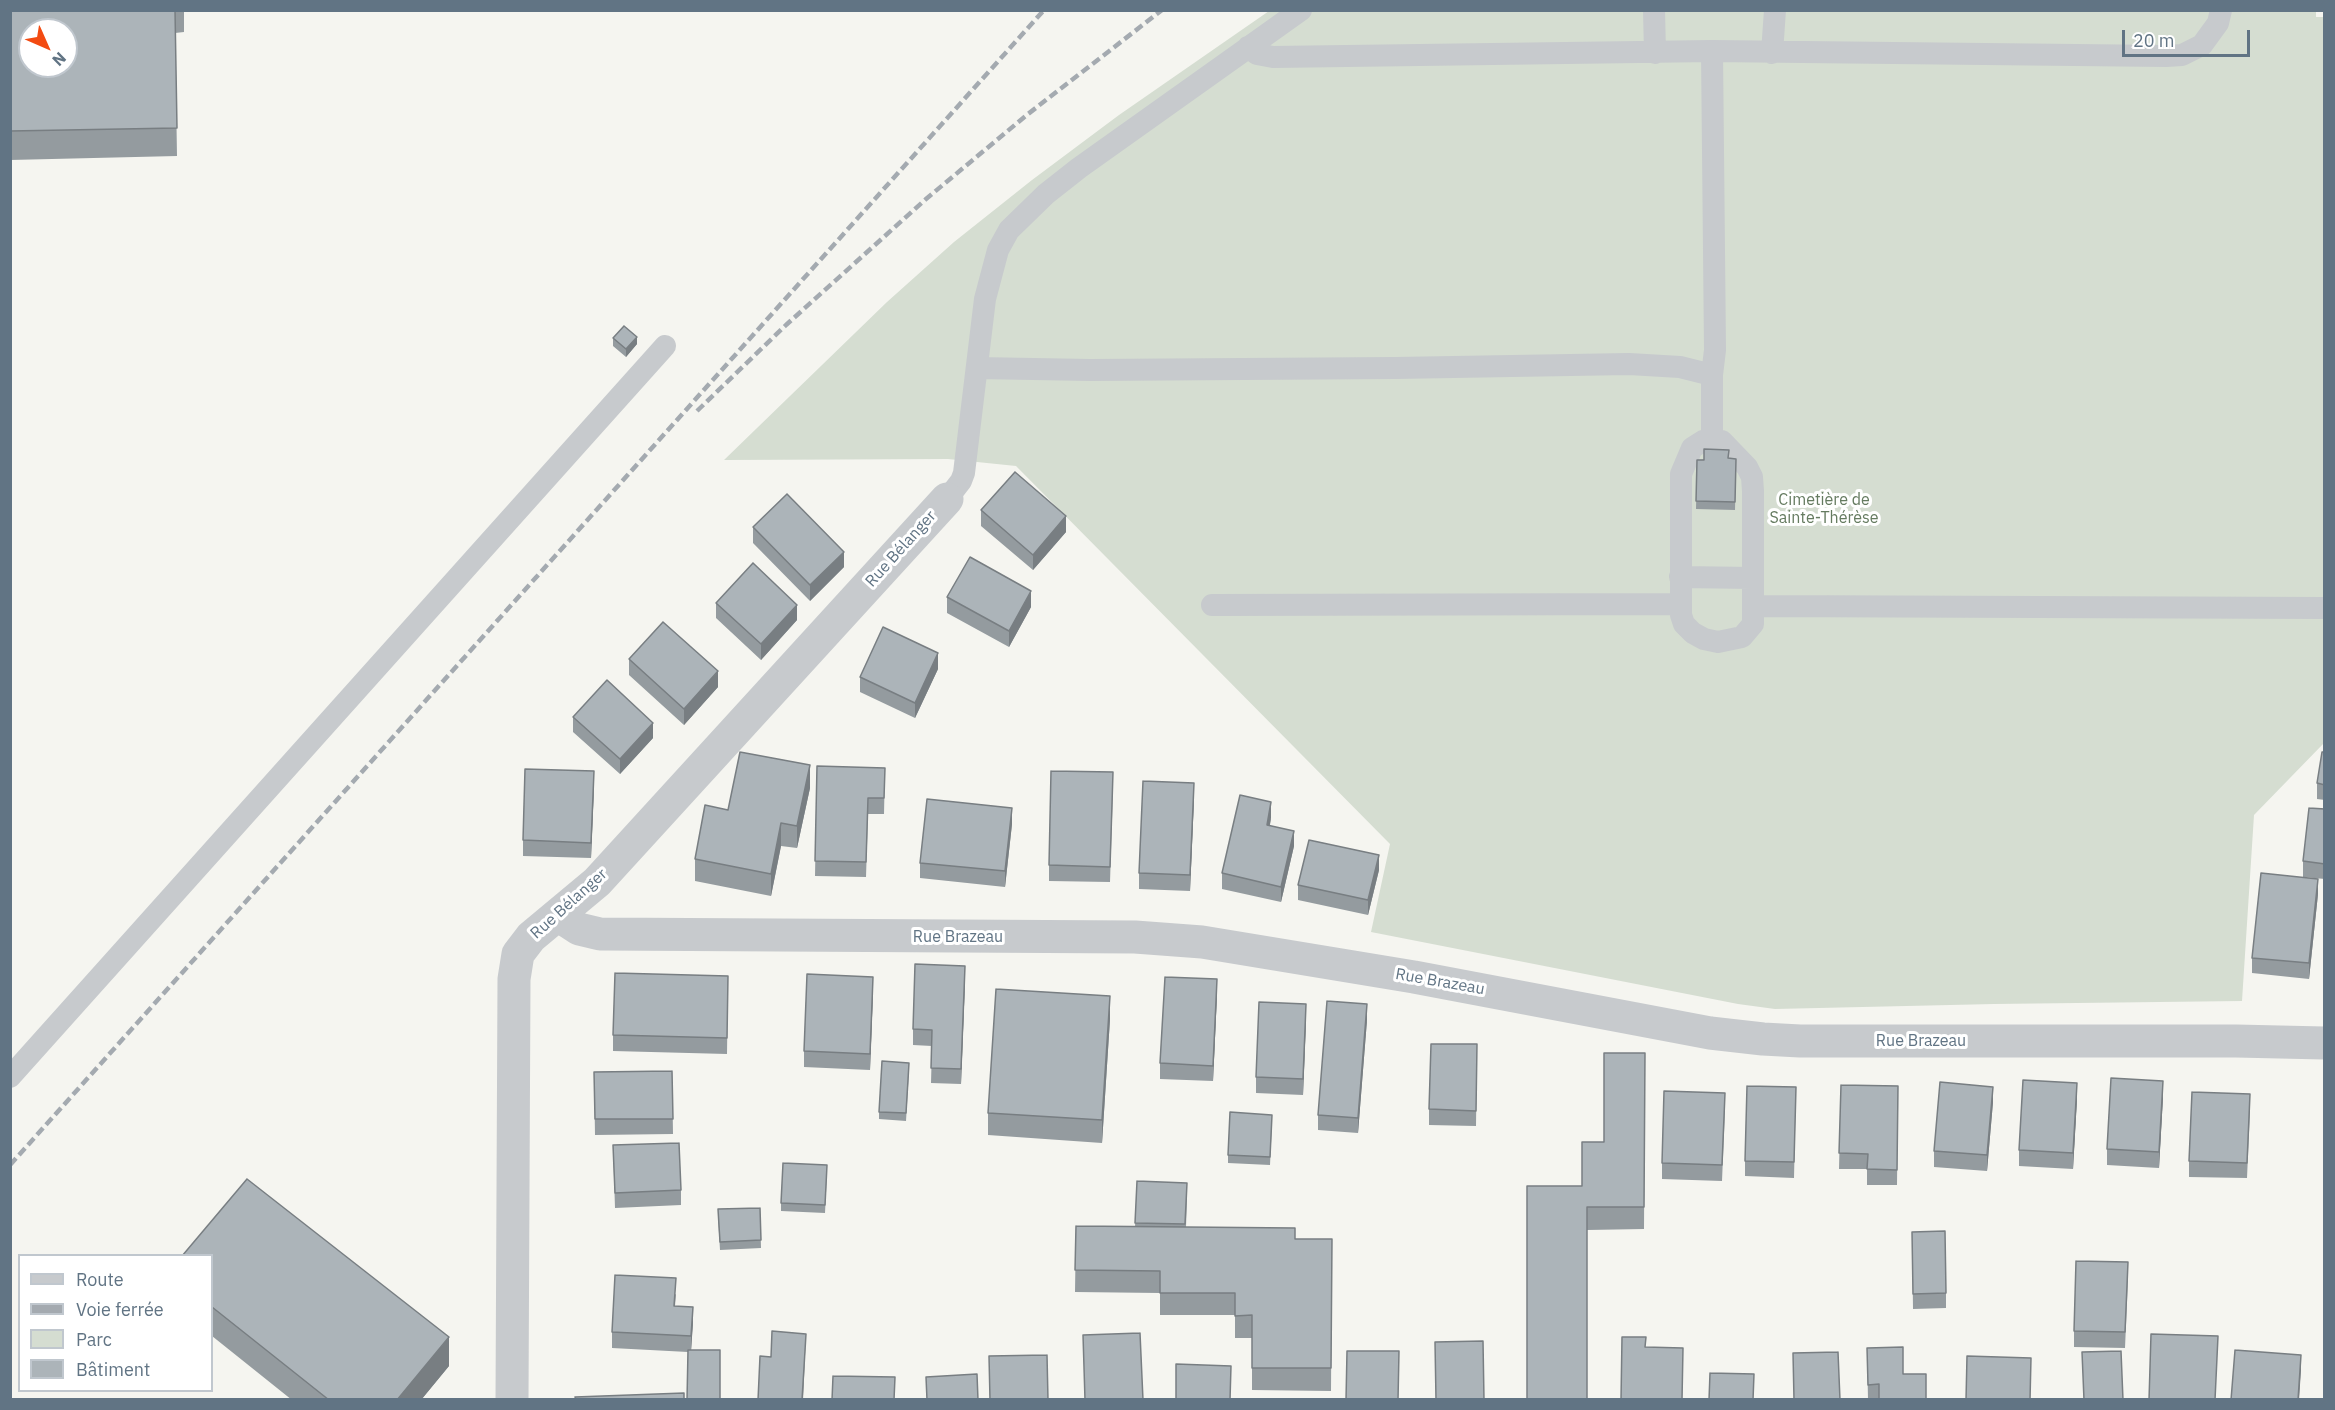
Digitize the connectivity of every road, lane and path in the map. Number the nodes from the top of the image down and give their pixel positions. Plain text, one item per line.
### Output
1 (1301, 10) edge
2 (1654, 10) edge
3 (1775, 10) edge
4 (2221, 10) edge
5 (1248, 47) junction
6 (1712, 51) junction
7 (1655, 53) junction
8 (1772, 53) junction
9 (665, 346) dead end
10 (976, 368) junction
11 (1712, 375) junction
12 (1712, 439) junction
13 (947, 499) joint
14 (1680, 577) junction
15 (1753, 578) junction
16 (1681, 604) junction
17 (1212, 605) dead end
18 (1753, 606) junction
19 (2325, 608) edge
20 (559, 916) junction
21 (2325, 1043) edge
22 (10, 1077) edge
23 (512, 1400) edge

1 - 5 lane
2 - 7 lane
3 - 8 lane
4 - 8 lane
5 - 7 lane
5 - 10 lane
6 - 7 lane
6 - 8 lane
6 - 11 lane
9 - 22 lane
10 - 11 lane
10 - 13 lane
11 - 12 lane
12 - 14 lane
12 - 15 lane
13 - 20 street, Rue Bélanger
14 - 15 lane
14 - 16 lane
15 - 18 lane
16 - 17 lane
16 - 18 lane
18 - 19 lane
20 - 21 street, Rue Brazeau
20 - 23 street, Rue Bélanger

